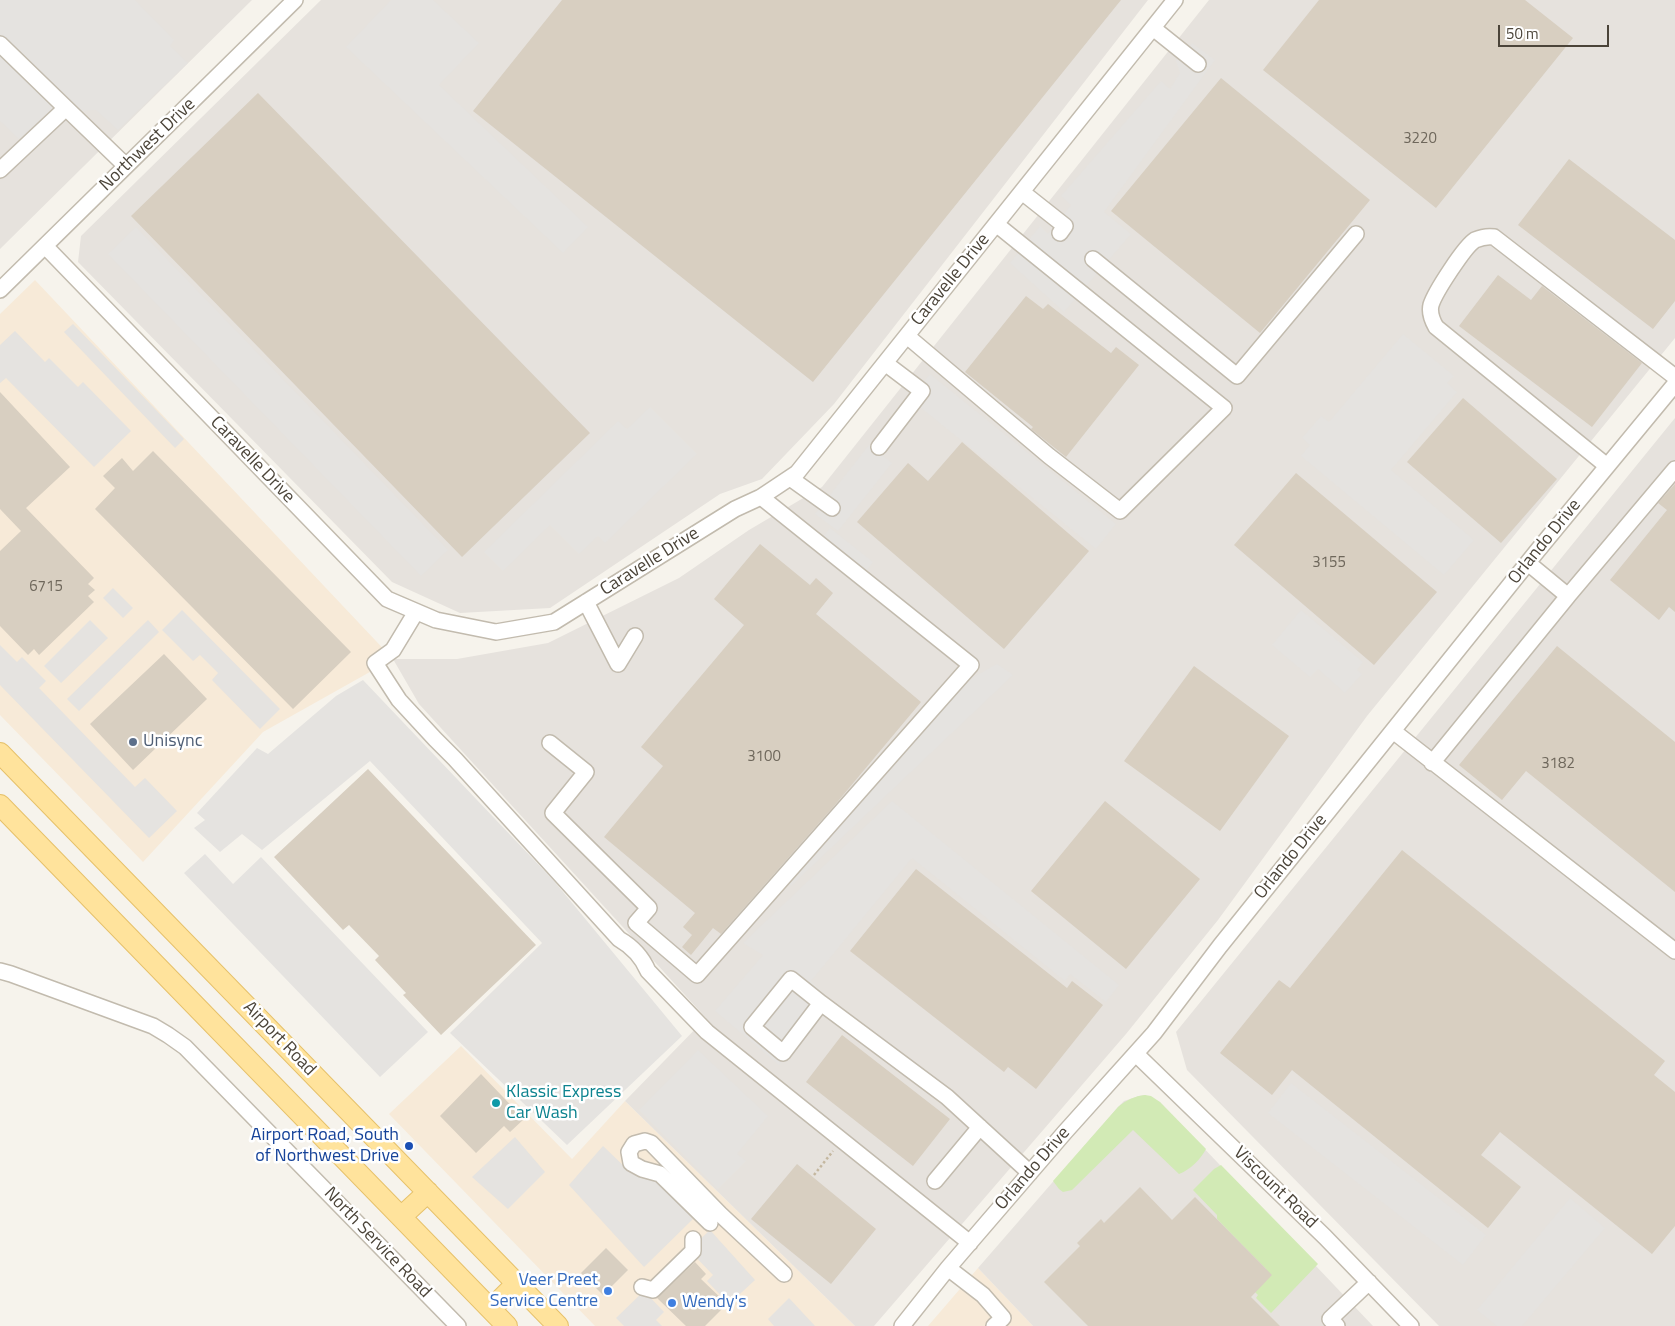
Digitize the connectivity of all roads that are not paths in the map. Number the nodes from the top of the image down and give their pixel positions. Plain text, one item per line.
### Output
1 (295, 0) edge
2 (1175, 0) edge
3 (1153, 28) junction
4 (0, 44) edge
5 (1198, 64) dead end
6 (66, 108) junction
7 (126, 166) junction
8 (0, 170) edge
9 (1022, 192) junction
10 (996, 224) junction
11 (1060, 233) dead end
12 (1356, 234) dead end
13 (44, 246) junction
14 (1093, 260) dead end
15 (0, 290) edge
16 (907, 336) junction
17 (885, 363) junction
18 (1675, 377) edge
19 (1675, 384) edge
20 (1670, 400) edge
21 (879, 447) dead end
22 (1607, 466) junction
23 (1675, 469) edge
24 (790, 478) junction
25 (761, 497) junction
26 (832, 508) dead end
27 (1528, 563) junction
28 (1568, 596) junction
29 (586, 602) junction
30 (416, 612) junction
31 (635, 636) dead end
32 (1393, 732) junction
33 (550, 743) dead end
34 (0, 753) edge
35 (1432, 763) junction
36 (0, 805) edge
37 (1675, 950) edge
38 (0, 972) edge
39 (821, 1003) junction
40 (1136, 1054) junction
41 (980, 1127) junction
42 (1030, 1173) junction
43 (935, 1181) dead end
44 (428, 1192) junction
45 (402, 1217) junction
46 (710, 1223) dead end
47 (693, 1239) dead end
48 (970, 1244) junction
49 (948, 1268) junction
50 (784, 1274) dead end
51 (1369, 1282) junction
52 (517, 1284) junction
53 (642, 1287) dead end
54 (491, 1309) junction
55 (1003, 1323) edge
56 (1329, 1324) edge
57 (458, 1326) edge
58 (507, 1326) edge
59 (558, 1326) edge
60 (902, 1326) edge
61 (1411, 1326) edge

1 - 7 street, Northwest Drive
2 - 3 street, Caravelle Drive
3 - 5 street
3 - 9 street, Caravelle Drive
4 - 6 street
6 - 7 street
6 - 8 street
7 - 13 street, Northwest Drive
9 - 10 street, Caravelle Drive
9 - 11 street
10 - 16 street, Caravelle Drive
10 - 16 street
12 - 14 street
13 - 15 street, Northwest Drive
13 - 30 street, Caravelle Drive
16 - 17 street, Caravelle Drive
17 - 21 street
17 - 24 street, Caravelle Drive
18 - 22 street
19 - 20 street, Orlando Drive
20 - 22 street, Orlando Drive
22 - 27 street, Orlando Drive
23 - 28 street
24 - 25 street, Caravelle Drive
24 - 26 street
25 - 29 street, Caravelle Drive
25 - 33 street
27 - 28 street
27 - 32 street, Orlando Drive
28 - 35 street
29 - 30 street, Caravelle Drive
29 - 31 street
30 - 48 street
32 - 35 street
32 - 40 street, Orlando Drive
34 - 44 main road, Airport Road
35 - 37 street
36 - 45 main road, Airport Road
38 - 57 street, North Service Road
39 - 39 street
39 - 41 street
40 - 42 street, Orlando Drive
40 - 51 street, Viscount Road
41 - 42 street
41 - 43 street
42 - 48 street, Orlando Drive
44 - 45 main road
44 - 52 main road, Airport Road
45 - 54 main road, Airport Road
46 - 50 street
47 - 53 street
48 - 49 street, Orlando Drive
49 - 55 street
49 - 60 street, Orlando Drive
51 - 56 street
51 - 61 street, Viscount Road
52 - 54 main road
52 - 59 main road, Airport Road
54 - 58 main road, Airport Road

